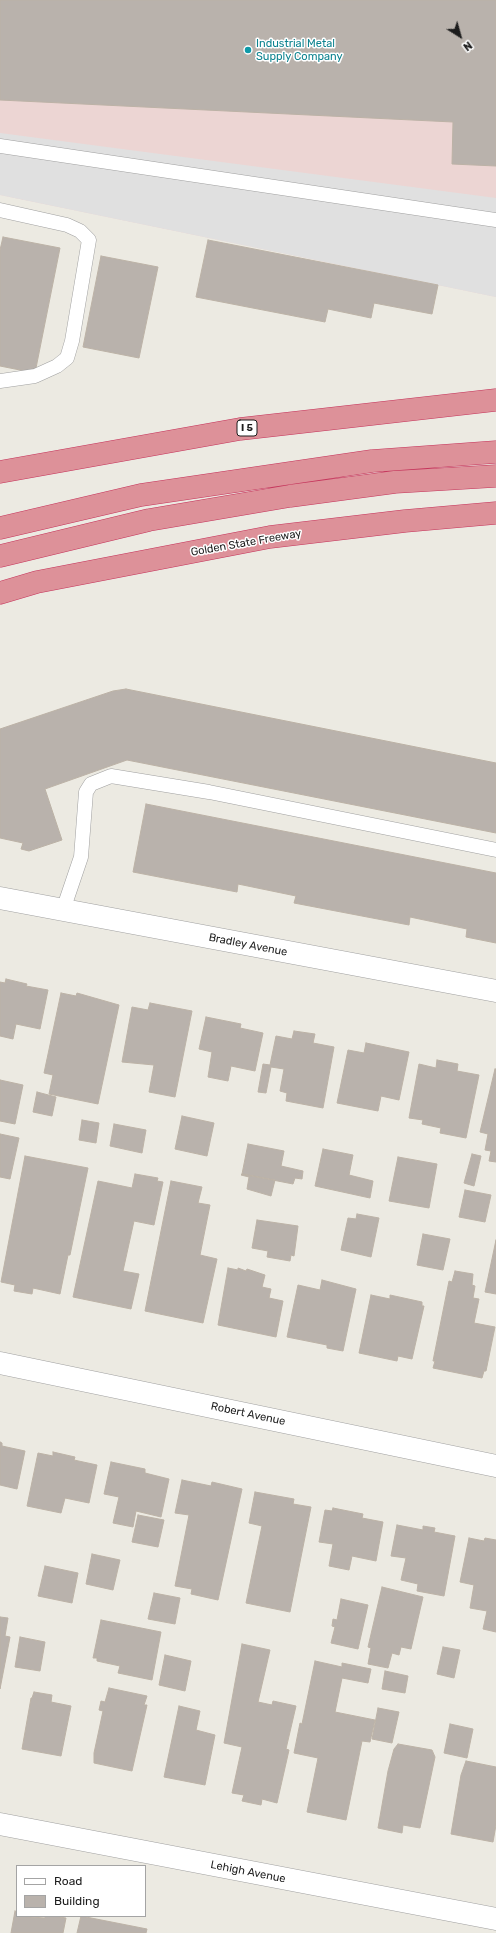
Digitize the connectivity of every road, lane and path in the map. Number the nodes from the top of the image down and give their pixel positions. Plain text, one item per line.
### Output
1 (0, 146) edge
2 (0, 210) edge
3 (496, 220) edge
4 (0, 381) edge
5 (496, 400) edge
6 (496, 452) edge
7 (0, 472) edge
8 (496, 476) edge
9 (496, 514) edge
10 (0, 528) edge
11 (0, 556) edge
12 (0, 593) edge
13 (496, 850) edge
14 (0, 898) edge
15 (63, 910) junction
16 (496, 991) edge
17 (0, 1363) edge
18 (496, 1466) edge
19 (0, 1824) edge
20 (496, 1919) edge

1 - 3 lane
2 - 4 lane
5 - 7 highway, I 5
6 - 10 highway
8 - 11 highway
9 - 12 highway, Golden State Freeway
13 - 15 lane
14 - 15 street, Bradley Avenue
15 - 16 street, Bradley Avenue
17 - 18 street, Robert Avenue
19 - 20 street, Lehigh Avenue

